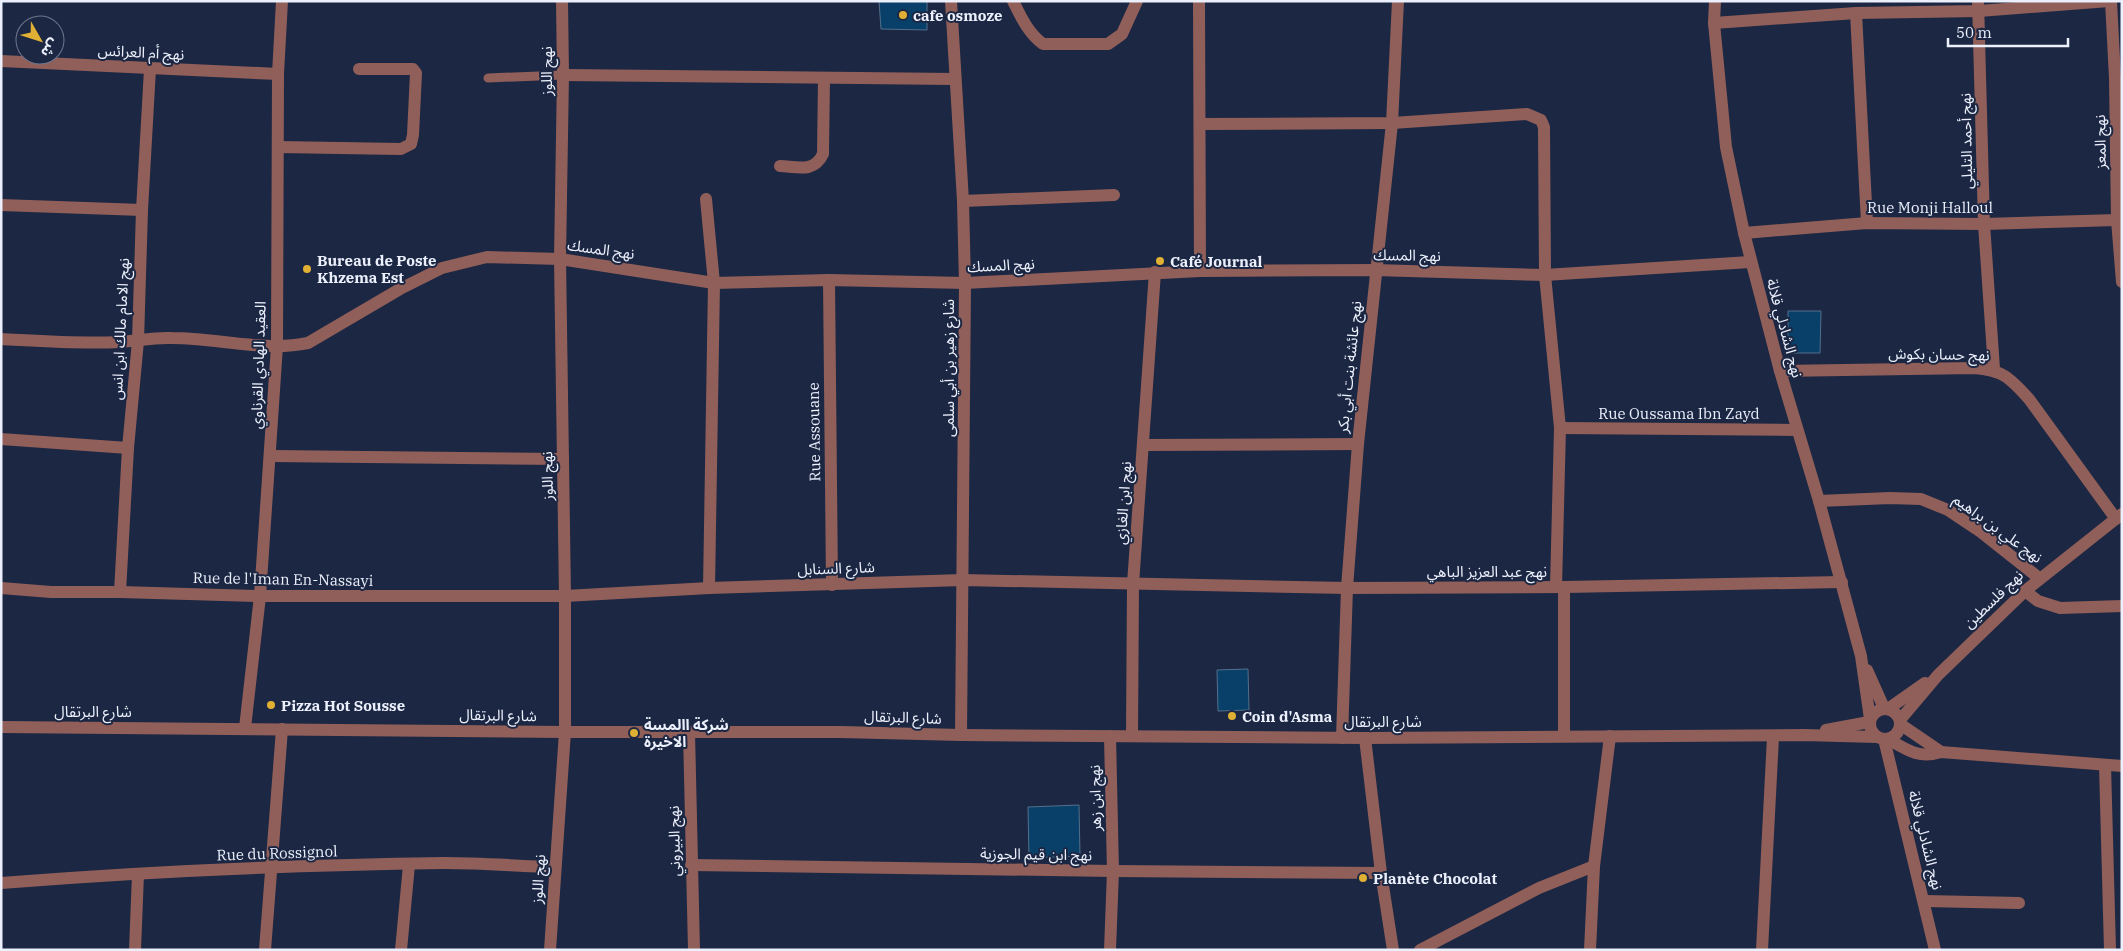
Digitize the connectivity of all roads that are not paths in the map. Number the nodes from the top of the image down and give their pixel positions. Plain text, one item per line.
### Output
1 (282, 1) edge
2 (562, 1) edge
3 (952, 1) edge
4 (1013, 1) edge
5 (1137, 1) edge
6 (1199, 1) edge
7 (1398, 1) edge
8 (1715, 1) edge
9 (2110, 1) edge
10 (1978, 6) edge
11 (1856, 13) junction
12 (1714, 23) junction
13 (1, 61) edge
14 (150, 68) junction
15 (359, 69) dead end
16 (278, 74) junction
17 (564, 74) junction
18 (488, 78) dead end
19 (824, 78) junction
20 (2118, 78) edge
21 (955, 79) junction
22 (1392, 123) junction
23 (1200, 124) junction
24 (278, 147) junction
25 (780, 166) dead end
26 (1114, 195) dead end
27 (706, 198) dead end
28 (964, 200) junction
29 (1, 205) edge
30 (142, 210) junction
31 (2117, 220) junction
32 (1867, 223) junction
33 (1984, 224) junction
34 (1744, 233) junction
35 (560, 259) junction
36 (1750, 262) junction
37 (1375, 270) junction
38 (1200, 271) junction
39 (1155, 272) junction
40 (1545, 274) junction
41 (829, 280) junction
42 (2122, 282) edge
43 (714, 283) junction
44 (965, 283) junction
45 (1, 339) edge
46 (138, 341) junction
47 (277, 346) junction
48 (1994, 369) junction
49 (1780, 371) junction
50 (1560, 428) junction
51 (1797, 430) junction
52 (1, 439) edge
53 (1358, 444) junction
54 (1144, 445) junction
55 (128, 448) junction
56 (270, 456) junction
57 (563, 458) junction
58 (1819, 501) junction
59 (2119, 517) edge
60 (2040, 578) junction
61 (963, 580) junction
62 (1842, 582) junction
63 (1133, 584) junction
64 (832, 585) junction
65 (1560, 587) junction
66 (1, 588) edge
67 (709, 588) junction
68 (1347, 588) junction
69 (2025, 591) junction
70 (120, 592) junction
71 (260, 596) junction
72 (565, 596) junction
73 (2122, 606) edge
74 (1861, 656) junction
75 (1938, 675) junction
76 (1886, 708) junction
77 (1870, 720) junction
78 (1900, 722) junction
79 (1, 727) edge
80 (246, 728) junction
81 (282, 729) junction
82 (565, 732) junction
83 (689, 732) junction
84 (961, 735) junction
85 (1804, 735) junction
86 (1110, 736) junction
87 (1132, 736) junction
88 (1564, 736) junction
89 (1610, 736) junction
90 (1772, 737) junction
91 (1342, 738) junction
92 (1365, 738) junction
93 (1883, 739) junction
94 (1941, 752) junction
95 (2106, 765) junction
96 (2122, 766) edge
97 (409, 865) junction
98 (691, 865) junction
99 (1594, 866) junction
100 (555, 867) junction
101 (272, 868) junction
102 (1113, 871) junction
103 (1381, 873) junction
104 (138, 874) junction
105 (1, 883) edge
106 (1924, 901) junction
107 (2019, 903) dead end
108 (135, 950) edge
109 (265, 950) edge
110 (402, 950) edge
111 (550, 950) edge
112 (694, 950) edge
113 (1110, 950) edge
114 (1393, 950) edge
115 (1420, 950) edge
116 (1590, 950) edge
117 (1762, 950) edge
118 (1935, 950) edge
119 (2110, 950) edge

1 - 16 street, العقيد الهادي القرناوي
2 - 17 street, نهج اللوز
3 - 21 street, شارع زهير بن أبي سلمى
4 - 5 street
6 - 23 street
7 - 22 street, نهج عائشة بنت أبي بكر
8 - 12 street, نهج الشادلي قلالة
9 - 10 street
9 - 20 street, نهج المعز
10 - 11 street
10 - 33 street, نهج أحمد التليلي
11 - 12 street
11 - 32 street
12 - 34 street, نهج الشادلي قلالة
13 - 14 street, نهج أم العرائس
14 - 16 street, نهج أم العرائس
14 - 30 street, نهج الامام مالك ابن انس
15 - 24 street
16 - 24 street, العقيد الهادي القرناوي
17 - 18 lane
17 - 19 street
17 - 35 street, نهج اللوز
19 - 21 street
19 - 25 street
20 - 31 street, نهج المعز
21 - 28 street, شارع زهير بن أبي سلمى
22 - 23 street
22 - 37 street, نهج عائشة بنت أبي بكر
22 - 40 street
23 - 38 street
24 - 47 street, العقيد الهادي القرناوي
26 - 28 street
27 - 43 street
28 - 44 street, شارع زهير بن أبي سلمى
29 - 30 street
30 - 46 street, نهج الامام مالك ابن انس
31 - 33 street, Rue Monji Halloul
31 - 42 street, نهج المعز
32 - 33 street, Rue Monji Halloul
32 - 34 street, Rue Monji Halloul
33 - 48 street, نهج أحمد التليلي
34 - 36 street, نهج الشادلي قلالة
35 - 43 street, نهج المسك
35 - 47 street, نهج المسك
35 - 57 street, نهج اللوز
36 - 40 street, نهج المسك
36 - 49 street, نهج الشادلي قلالة
37 - 38 street, نهج المسك
37 - 40 street, نهج المسك
37 - 53 street, نهج عائشة بنت أبي بكر
38 - 39 street, نهج المسك
39 - 44 street, نهج المسك
39 - 54 street, نهج ابن الغازي
40 - 50 street
41 - 43 street, نهج المسك
41 - 44 street, نهج المسك
41 - 64 street, Rue Assouane
43 - 67 street
44 - 61 street, شارع زهير بن أبي سلمى
45 - 46 street, نهج المسك
46 - 47 street, نهج المسك
46 - 55 street, نهج الامام مالك ابن انس
47 - 56 street, العقيد الهادي القرناوي
48 - 49 street, نهج حسان بكوش
48 - 59 street, نهج حسان بكوش
49 - 51 street, نهج الشادلي قلالة
50 - 51 street, Rue Oussama Ibn Zayd
50 - 65 street
51 - 58 street, نهج الشادلي قلالة
52 - 55 street
53 - 54 street
53 - 68 street, نهج عائشة بنت أبي بكر
54 - 63 street, نهج ابن الغازي
55 - 70 street, نهج الامام مالك ابن انس
56 - 57 street
56 - 71 street, العقيد الهادي القرناوي
57 - 72 street, نهج اللوز
58 - 60 street, نهج علي بن براهيم
58 - 62 street, نهج الشادلي قلالة
59 - 60 street, نهج فلسطين
60 - 69 street, نهج فلسطين
61 - 63 street, شارع السنابل
61 - 64 street, شارع السنابل
61 - 84 street, شارع زهير بن أبي سلمى
62 - 65 street, نهج عبد العزيز الباهي
62 - 74 street, نهج الشادلي قلالة
63 - 68 street, نهج عبد العزيز الباهي
63 - 87 street, نهج ابن الغازي
64 - 67 street, شارع السنابل
65 - 68 street, نهج عبد العزيز الباهي
65 - 88 street
66 - 70 street, Rue de l'Iman En-Nassayi
67 - 72 street, شارع السنابل
68 - 91 street, نهج عائشة بنت أبي بكر
69 - 73 street
69 - 75 street, نهج فلسطين
70 - 71 street, Rue de l'Iman En-Nassayi
71 - 72 street, Rue de l'Iman En-Nassayi
71 - 80 street, العقيد الهادي القرناوي
72 - 82 street, نهج اللوز
74 - 76 street
74 - 77 street
75 - 76 street, نهج فلسطين
75 - 78 street, نهج فلسطين
76 - 77 street
76 - 78 street
77 - 85 street, شارع البرتقال
77 - 93 street
78 - 93 street
78 - 94 street
79 - 80 street, شارع البرتقال
80 - 81 street, شارع البرتقال
81 - 82 street, شارع البرتقال
81 - 101 street
82 - 83 street, شارع البرتقال
82 - 100 street, نهج اللوز
83 - 84 street, شارع البرتقال
83 - 98 street, نهج البيروني
84 - 86 street, شارع البرتقال
85 - 90 street, شارع البرتقال
85 - 93 street, شارع البرتقال
86 - 87 street, شارع البرتقال
86 - 102 street, نهج ابن زهر
87 - 91 street, شارع البرتقال
88 - 89 street, شارع البرتقال
88 - 92 street, شارع البرتقال
89 - 90 street, شارع البرتقال
89 - 99 street
90 - 117 street
91 - 92 street, شارع البرتقال
92 - 103 street
93 - 94 street
93 - 106 street, نهج الشادلي قلالة
94 - 95 street
95 - 96 street
95 - 119 street
97 - 100 street, Rue du Rossignol
97 - 101 street, Rue du Rossignol
97 - 110 street
98 - 102 street, نهج ابن قيم الجوزية
98 - 112 street, نهج البيروني
99 - 115 street
99 - 116 street
100 - 111 street, نهج اللوز
101 - 104 street, Rue du Rossignol
101 - 109 street
102 - 103 street, نهج ابن قيم الجوزية
102 - 113 street, نهج ابن زهر
103 - 114 street
104 - 105 street, Rue du Rossignol
104 - 108 street
106 - 107 street
106 - 118 street, نهج الشادلي قلالة

